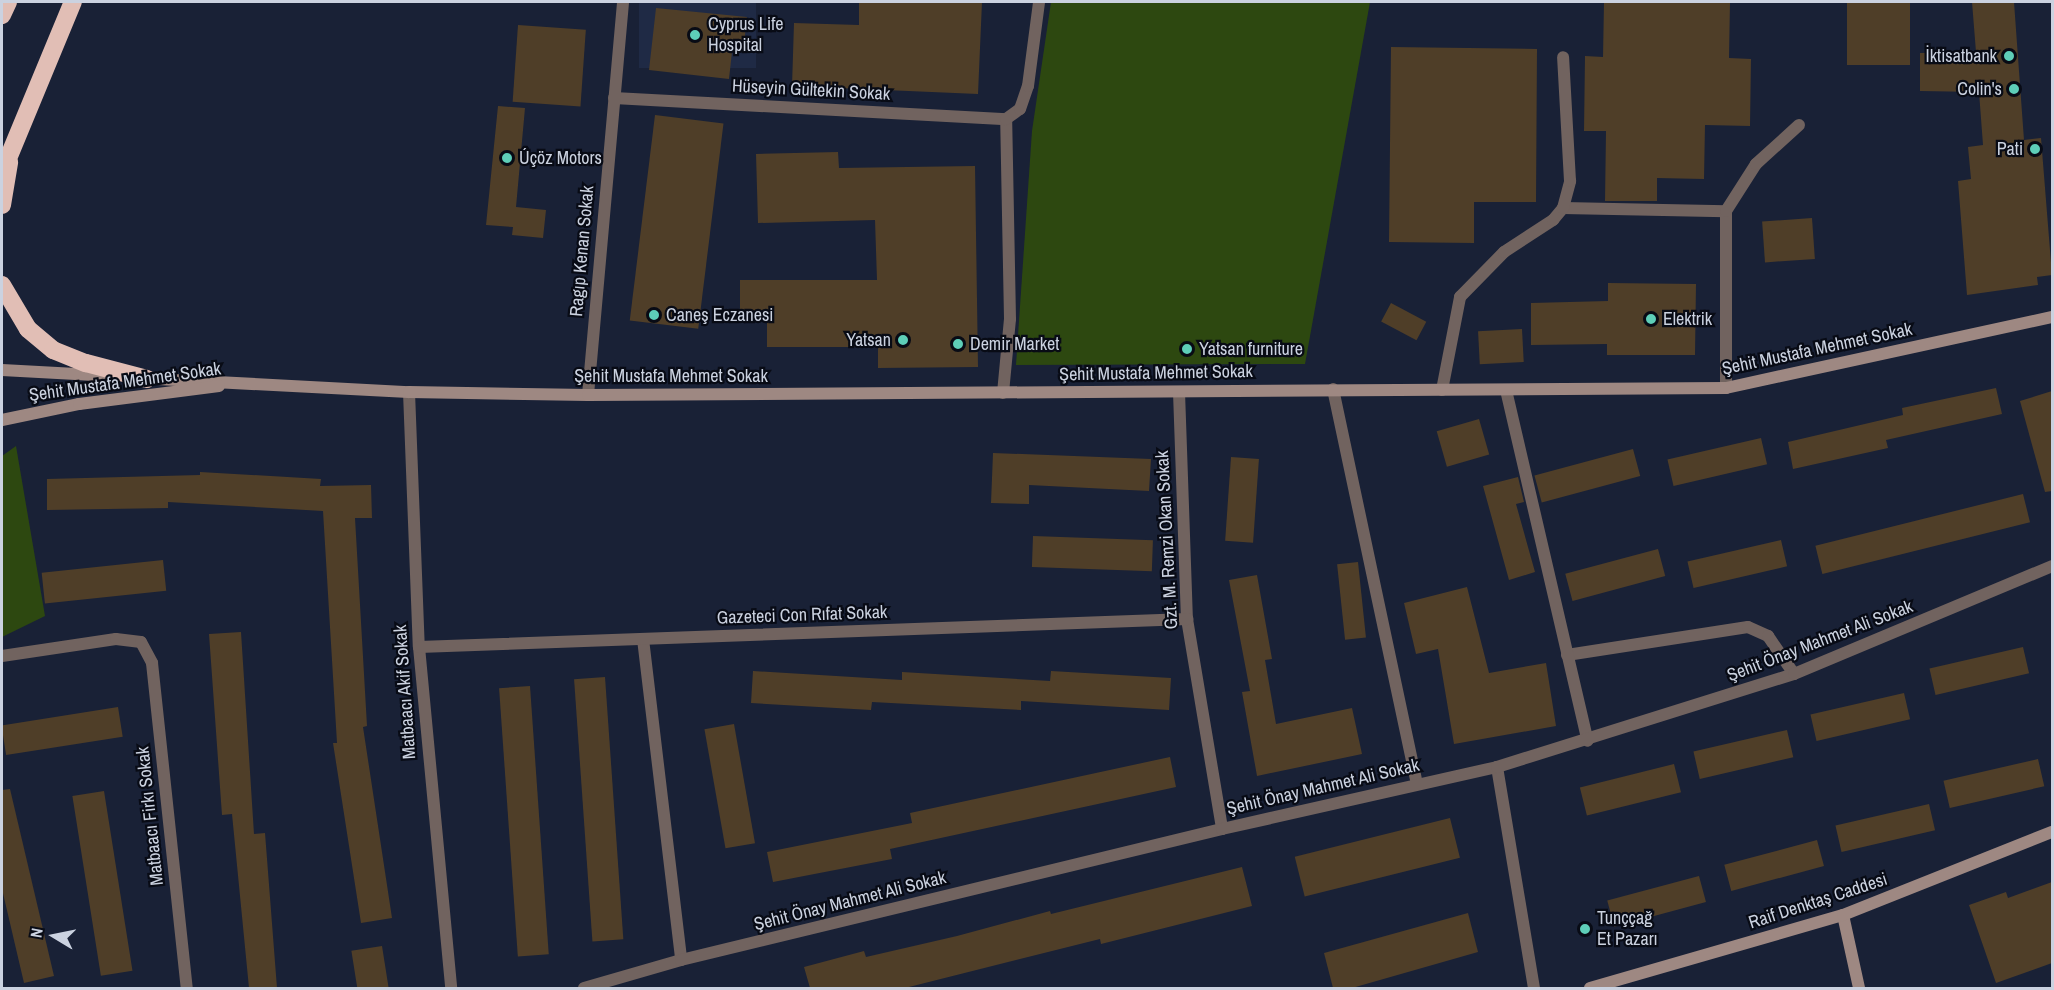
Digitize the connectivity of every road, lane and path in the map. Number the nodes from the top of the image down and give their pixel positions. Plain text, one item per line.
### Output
1 (8, 2) edge
2 (74, 2) edge
3 (623, 2) edge
4 (1039, 2) edge
5 (2, 15) edge
6 (1563, 57) dead end
7 (614, 98) junction
8 (1006, 119) junction
9 (1799, 125) dead end
10 (11, 149) junction
11 (2, 173) edge
12 (2, 205) edge
13 (1563, 208) junction
14 (1726, 211) junction
15 (2, 285) edge
16 (2052, 317) edge
17 (2, 370) edge
18 (147, 379) junction
19 (253, 381) junction
20 (1726, 388) junction
21 (1333, 389) junction
22 (1442, 390) junction
23 (1506, 390) junction
24 (409, 392) junction
25 (1179, 392) junction
26 (1002, 393) junction
27 (588, 395) junction
28 (2, 420) edge
29 (2052, 566) edge
30 (1187, 619) junction
31 (643, 639) junction
32 (418, 647) junction
33 (1568, 655) junction
34 (2, 656) edge
35 (1794, 674) junction
36 (1588, 741) junction
37 (1497, 767) junction
38 (1417, 784) junction
39 (1222, 829) junction
40 (2052, 832) edge
41 (1843, 915) junction
42 (681, 960) junction
43 (187, 988) edge
44 (451, 988) edge
45 (584, 988) edge
46 (1534, 988) edge
47 (1593, 988) edge
48 (1860, 988) edge

1 - 5 highway
2 - 10 highway
3 - 7 street, Ragıp Kenan Sokak
4 - 8 street
6 - 13 street
7 - 8 street, Hüseyin Gültekin Sokak
7 - 27 street, Ragıp Kenan Sokak
8 - 26 street
9 - 14 street
10 - 11 highway
10 - 12 highway
13 - 14 street
13 - 22 street
14 - 20 street
15 - 18 highway
16 - 20 main road, Şehit Mustafa Mehmet Sokak
17 - 18 main road, Şehit Mustafa Mehmet Sokak
18 - 19 main road, Şehit Mustafa Mehmet Sokak
19 - 24 main road, Şehit Mustafa Mehmet Sokak
19 - 28 main road, Şehit Mustafa Mehmet Sokak
20 - 23 main road, Şehit Mustafa Mehmet Sokak
21 - 22 main road, Şehit Mustafa Mehmet Sokak
21 - 25 main road, Şehit Mustafa Mehmet Sokak
21 - 38 street
22 - 23 main road, Şehit Mustafa Mehmet Sokak
23 - 33 street
24 - 27 main road, Şehit Mustafa Mehmet Sokak
24 - 32 street, Matbaacı Akif Sokak
25 - 26 main road, Şehit Mustafa Mehmet Sokak
25 - 30 street, Gzt. M. Remzi Okan Sokak
26 - 27 main road, Şehit Mustafa Mehmet Sokak
29 - 35 street, Şehit Önay Mahmet Ali Sokak
30 - 31 street, Gazeteci Con Rıfat Sokak
30 - 39 street, Gzt. M. Remzi Okan Sokak
31 - 32 street, Gazeteci Con Rıfat Sokak
31 - 42 street
32 - 44 street, Matbaacı Akif Sokak
33 - 35 street
33 - 36 street
34 - 43 street, Matbaacı Firkı Sokak
35 - 36 street, Şehit Önay Mahmet Ali Sokak
36 - 37 street, Şehit Önay Mahmet Ali Sokak
37 - 38 street, Şehit Önay Mahmet Ali Sokak
37 - 46 street
38 - 39 street, Şehit Önay Mahmet Ali Sokak
39 - 42 street, Şehit Önay Mahmet Ali Sokak
40 - 41 main road, Raif Denktaş Caddesi
41 - 47 main road, Raif Denktaş Caddesi
41 - 48 main road
42 - 45 street, Şehit Önay Mahmet Ali Sokak

